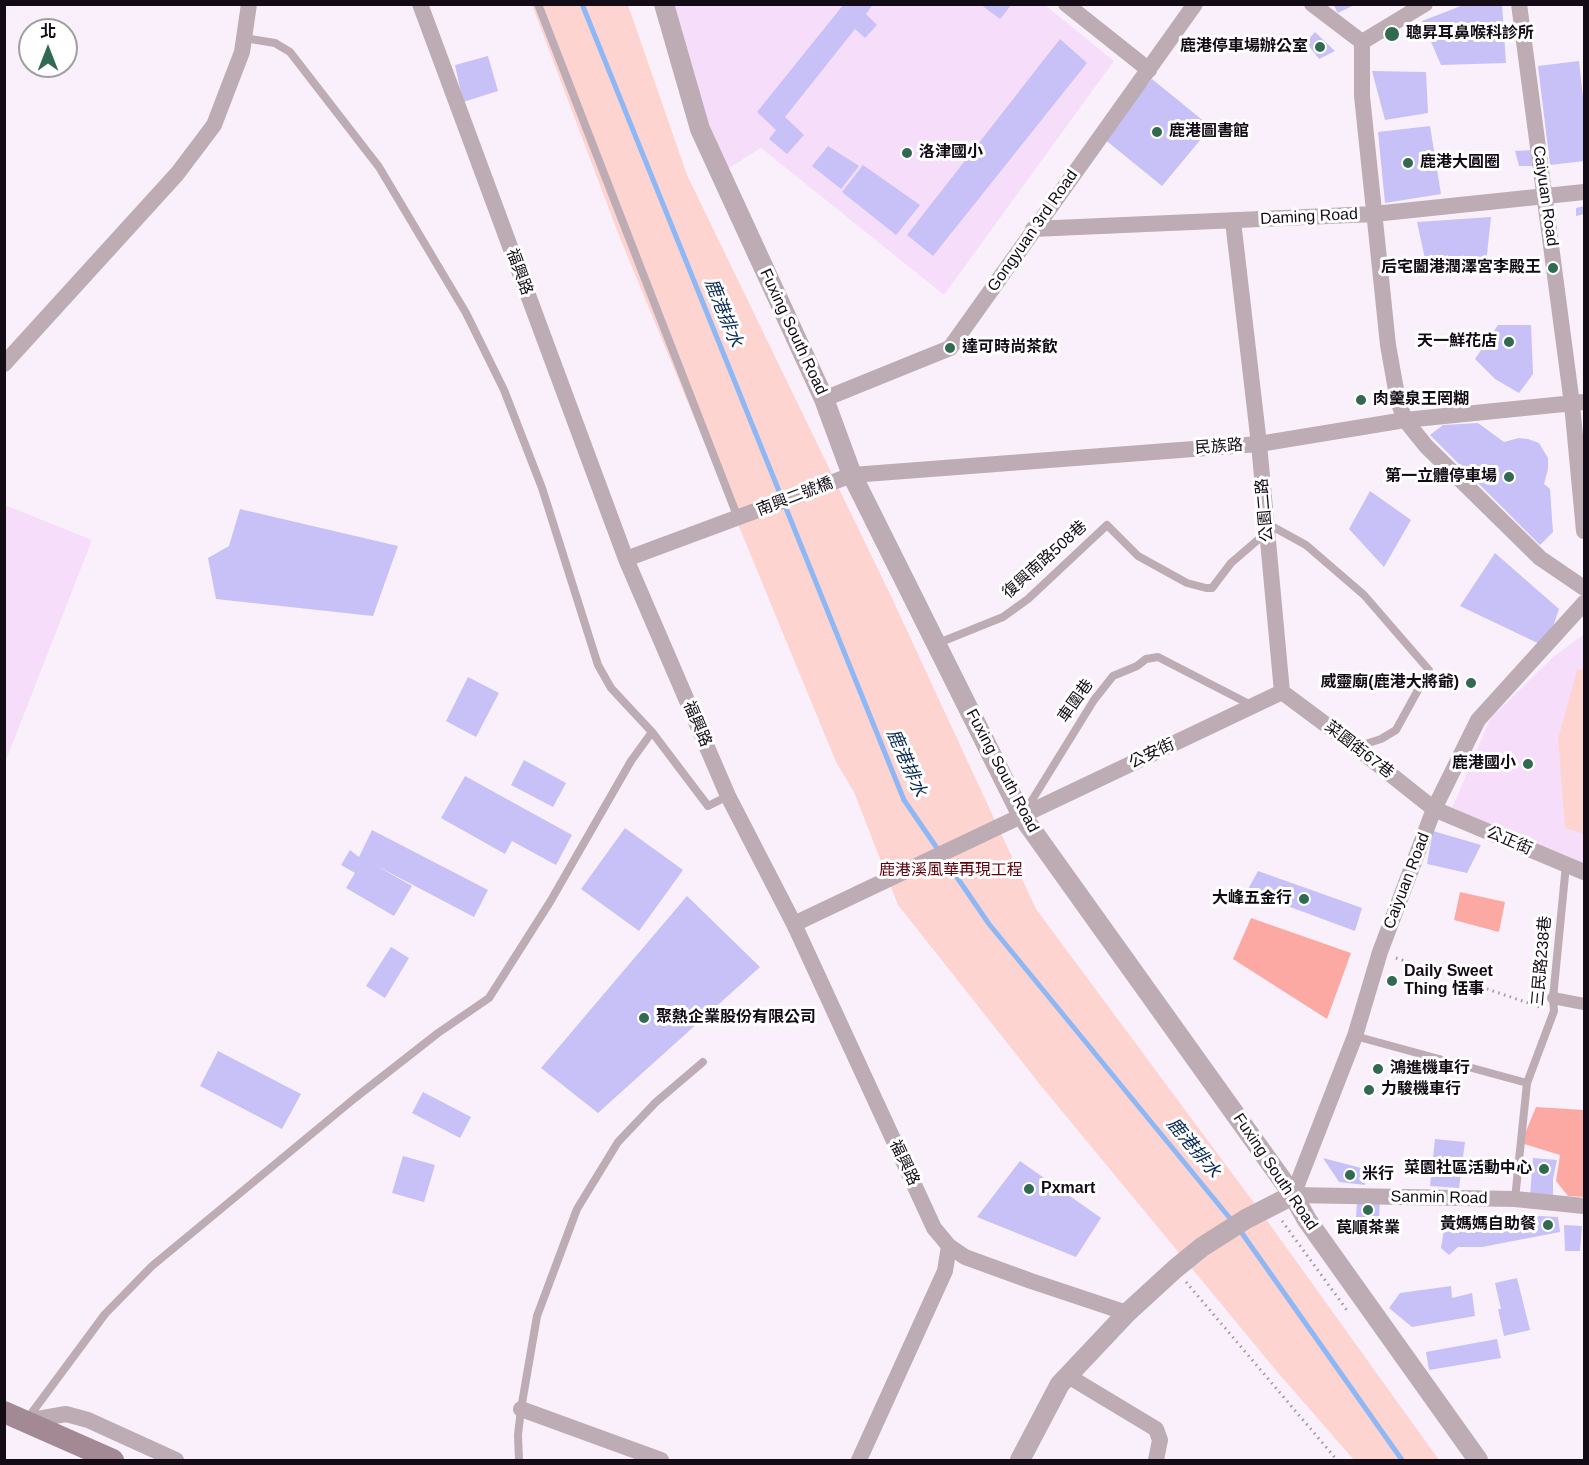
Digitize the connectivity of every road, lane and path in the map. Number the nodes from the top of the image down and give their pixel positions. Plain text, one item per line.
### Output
1 (249, 4) edge
2 (420, 4) edge
3 (538, 4) edge
4 (664, 4) edge
5 (1066, 4) edge
6 (1196, 4) edge
7 (1312, 4) edge
8 (1425, 4) edge
9 (1519, 4) edge
10 (244, 38) junction
11 (1362, 42) junction
12 (1149, 70) junction
13 (1584, 192) edge
14 (1545, 195) junction
15 (1374, 214) junction
16 (1233, 221) junction
17 (1033, 229) junction
18 (4, 364) edge
19 (824, 399) junction
20 (1578, 403) edge
21 (1405, 420) junction
22 (1259, 444) junction
23 (852, 476) junction
24 (738, 518) junction
25 (1266, 527) junction
26 (1584, 531) edge
27 (626, 559) junction
28 (1584, 588) edge
29 (1584, 603) edge
30 (935, 644) junction
31 (1282, 692) junction
32 (1253, 706) junction
33 (652, 732) junction
34 (1356, 747) junction
35 (728, 796) junction
36 (1434, 809) junction
37 (1022, 816) junction
38 (1566, 865) junction
39 (1584, 872) edge
40 (794, 924) junction
41 (1380, 952) junction
42 (1553, 998) junction
43 (1584, 1004) edge
44 (1554, 1011) junction
45 (1355, 1036) junction
46 (703, 1062) dead end
47 (1527, 1083) junction
48 (1293, 1195) junction
49 (1515, 1199) junction
50 (1584, 1206) edge
51 (949, 1246) junction
52 (1175, 1269) junction
53 (1127, 1313) junction
54 (1068, 1376) junction
55 (521, 1409) junction
56 (4, 1412) edge
57 (26, 1421) junction
58 (113, 1461) edge
59 (176, 1461) edge
60 (519, 1461) edge
61 (661, 1461) edge
62 (859, 1461) edge
63 (1020, 1461) edge
64 (1156, 1461) edge
65 (1337, 1461) edge
66 (1478, 1461) edge

1 - 10 street
2 - 27 street, 福興路
3 - 24 lane
4 - 19 street, Fuxing South Road
5 - 12 street
6 - 12 street, Gongyuan 3rd Road
7 - 11 street
8 - 11 street
9 - 14 street, Caiyuan Road
10 - 18 street
10 - 33 lane
11 - 15 street
12 - 17 street, Gongyuan 3rd Road
13 - 14 street, Daming Road
14 - 15 street, Daming Road
14 - 20 street, Caiyuan Road
15 - 16 street, Daming Road
15 - 21 street
16 - 17 street, Daming Road
16 - 22 street, 公園二路
17 - 19 street, Gongyuan 3rd Road
19 - 23 street, Fuxing South Road
20 - 21 street, 民族路
20 - 26 street, Caiyuan Road
21 - 22 street, 民族路
21 - 28 street
22 - 23 street, 民族路
22 - 25 street, 公園二路
23 - 24 street, 南興二號橋
23 - 30 street, Fuxing South Road
24 - 27 street, 南興二號橋
25 - 30 lane, 復興南路508巷
25 - 31 street, 公園二路
25 - 34 lane
27 - 35 street, 福興路
29 - 36 street, Caiyuan Road
30 - 37 street, Fuxing South Road
31 - 32 street, 公安街
31 - 34 street, 菜園街67巷
32 - 37 street, 公安街
32 - 37 lane, 車圍巷
33 - 35 lane
33 - 57 lane
34 - 36 street, 菜園街67巷
35 - 40 street, 福興路
36 - 38 street, 公正街
36 - 41 street, Caiyuan Road
37 - 40 street, 公安街
37 - 48 street, Fuxing South Road
38 - 39 street, 公正街
38 - 42 lane, 三民路238巷
40 - 51 street, 福興路
41 - 44 path
41 - 45 street, Caiyuan Road
42 - 43 street
42 - 44 lane, 三民路238巷
44 - 47 lane, 三民路238巷
45 - 47 lane
45 - 48 street, Caiyuan Road
46 - 55 lane
47 - 49 lane, 三民路238巷
48 - 49 street, Sanmin Road
48 - 52 street
48 - 66 street, Fuxing South Road
49 - 50 street, Sanmin Road
51 - 53 street, 福興路
51 - 62 street
52 - 53 street
52 - 65 path
53 - 54 street
54 - 63 street
54 - 64 street
55 - 60 lane
55 - 61 street
56 - 57 main road
57 - 58 main road
57 - 59 street

